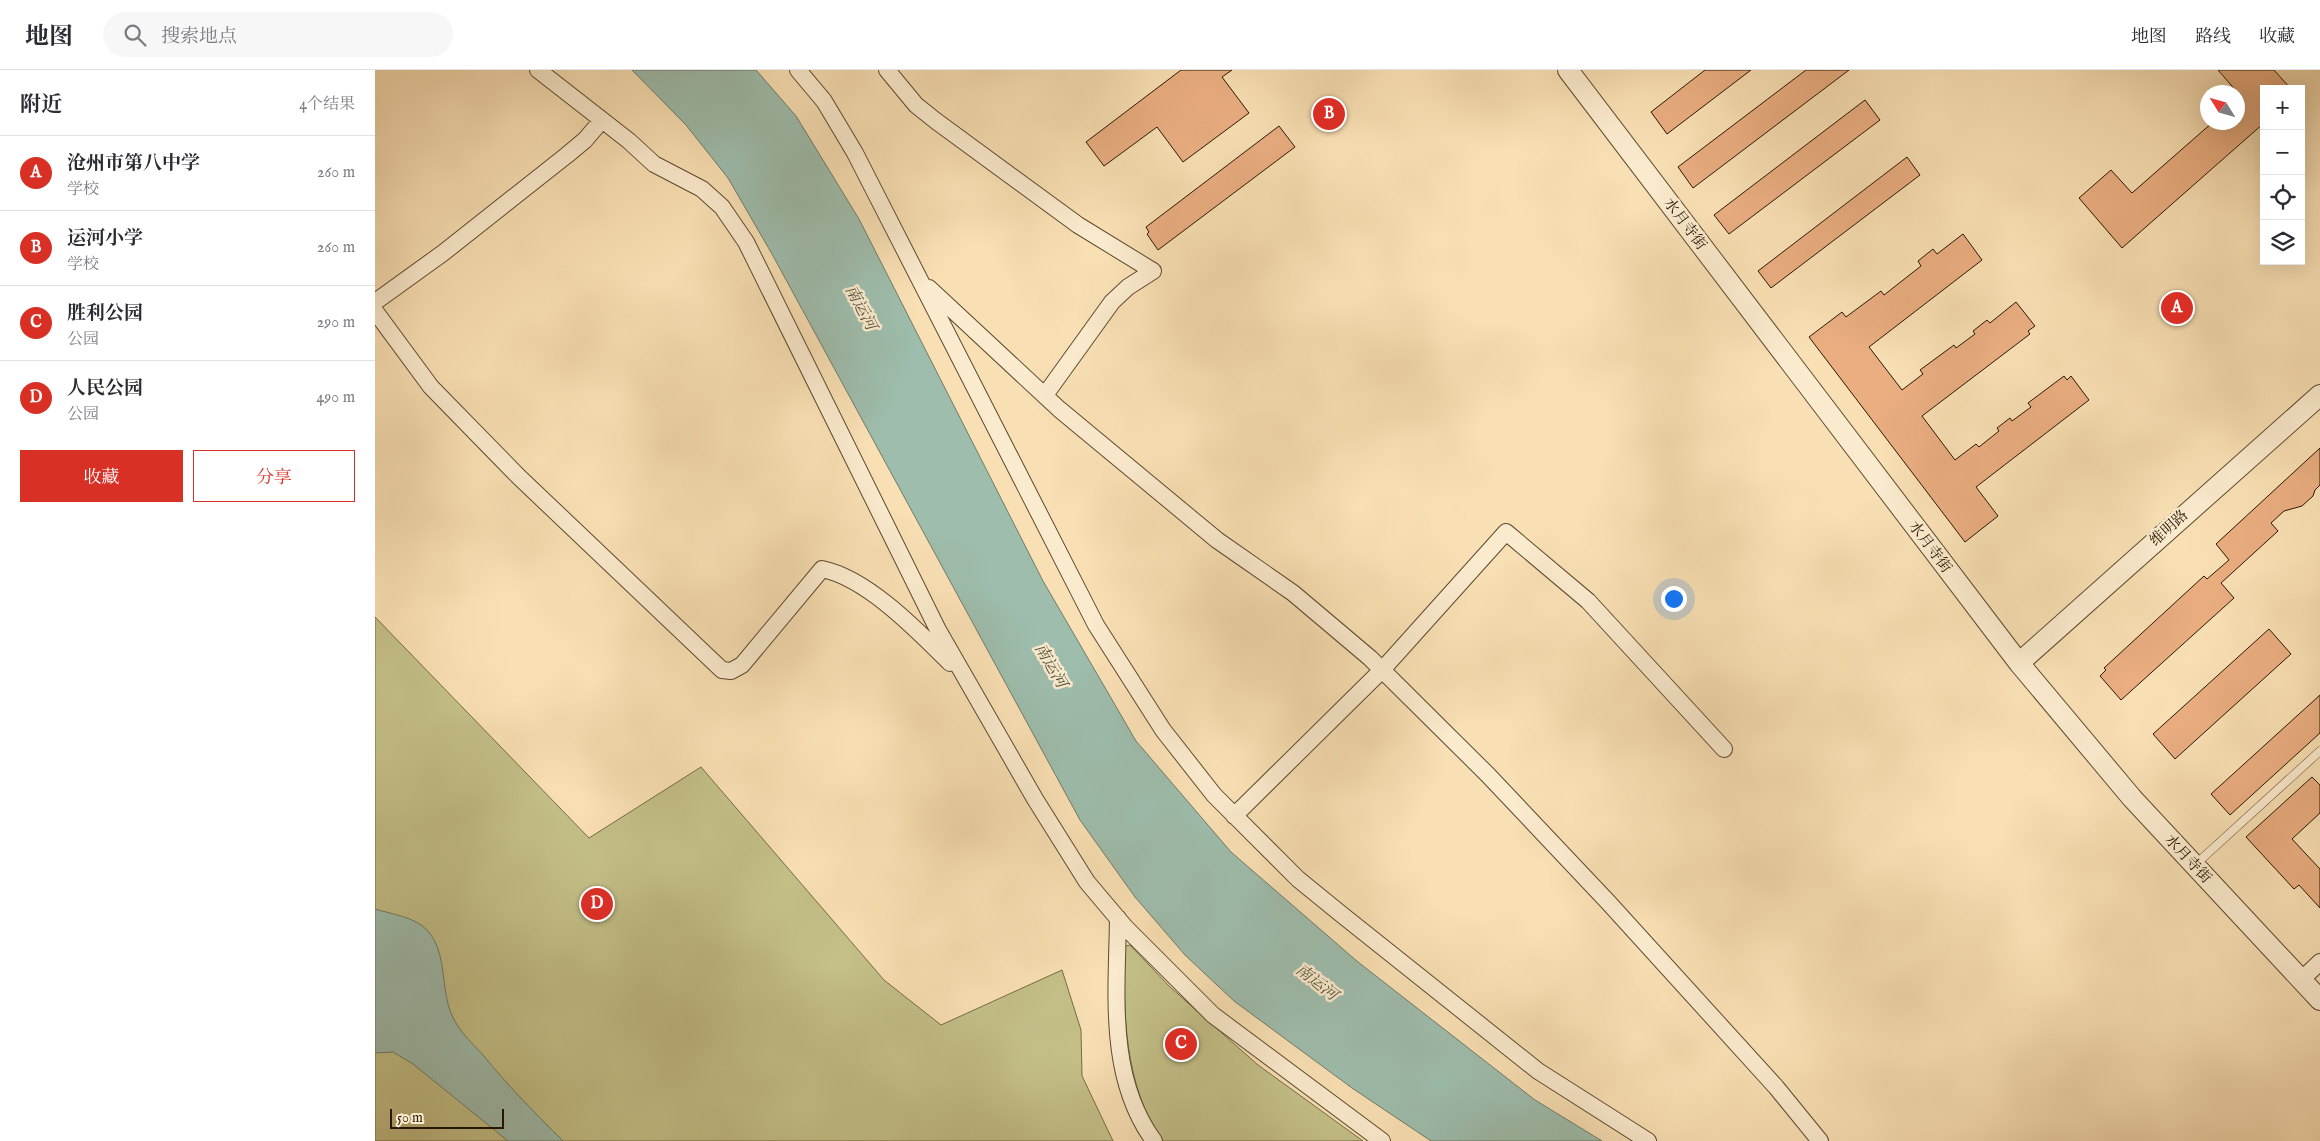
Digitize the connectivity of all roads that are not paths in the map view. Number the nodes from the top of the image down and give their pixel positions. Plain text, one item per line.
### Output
1 (538, 70) edge
2 (798, 70) edge
3 (887, 70) edge
4 (1568, 70) edge
5 (602, 120) junction
6 (920, 280) junction
7 (375, 302) edge
8 (375, 311) edge
9 (2320, 394) edge
10 (1045, 395) junction
11 (2019, 663) junction
12 (1382, 670) junction
13 (963, 675) junction
14 (1724, 750) dead end
15 (2320, 751) edge
16 (1234, 816) junction
17 (2195, 866) junction
18 (1118, 918) junction
19 (2320, 962) edge
20 (2301, 980) junction
21 (2320, 1000) edge
22 (1154, 1141) edge
23 (1382, 1141) edge
24 (1648, 1141) edge
25 (1820, 1141) edge

1 - 5 street
2 - 6 street
3 - 10 street
4 - 11 street, 水月寺街
5 - 7 street
5 - 13 street
6 - 10 street
6 - 16 street
8 - 13 street
9 - 11 street, 维明路
10 - 12 street
11 - 17 street, 水月寺街
12 - 14 street
12 - 16 street
12 - 25 street
13 - 18 street
15 - 17 lane
16 - 24 street
17 - 20 street, 水月寺街
18 - 22 street
18 - 23 street
19 - 20 street
20 - 21 street, 水月寺街

